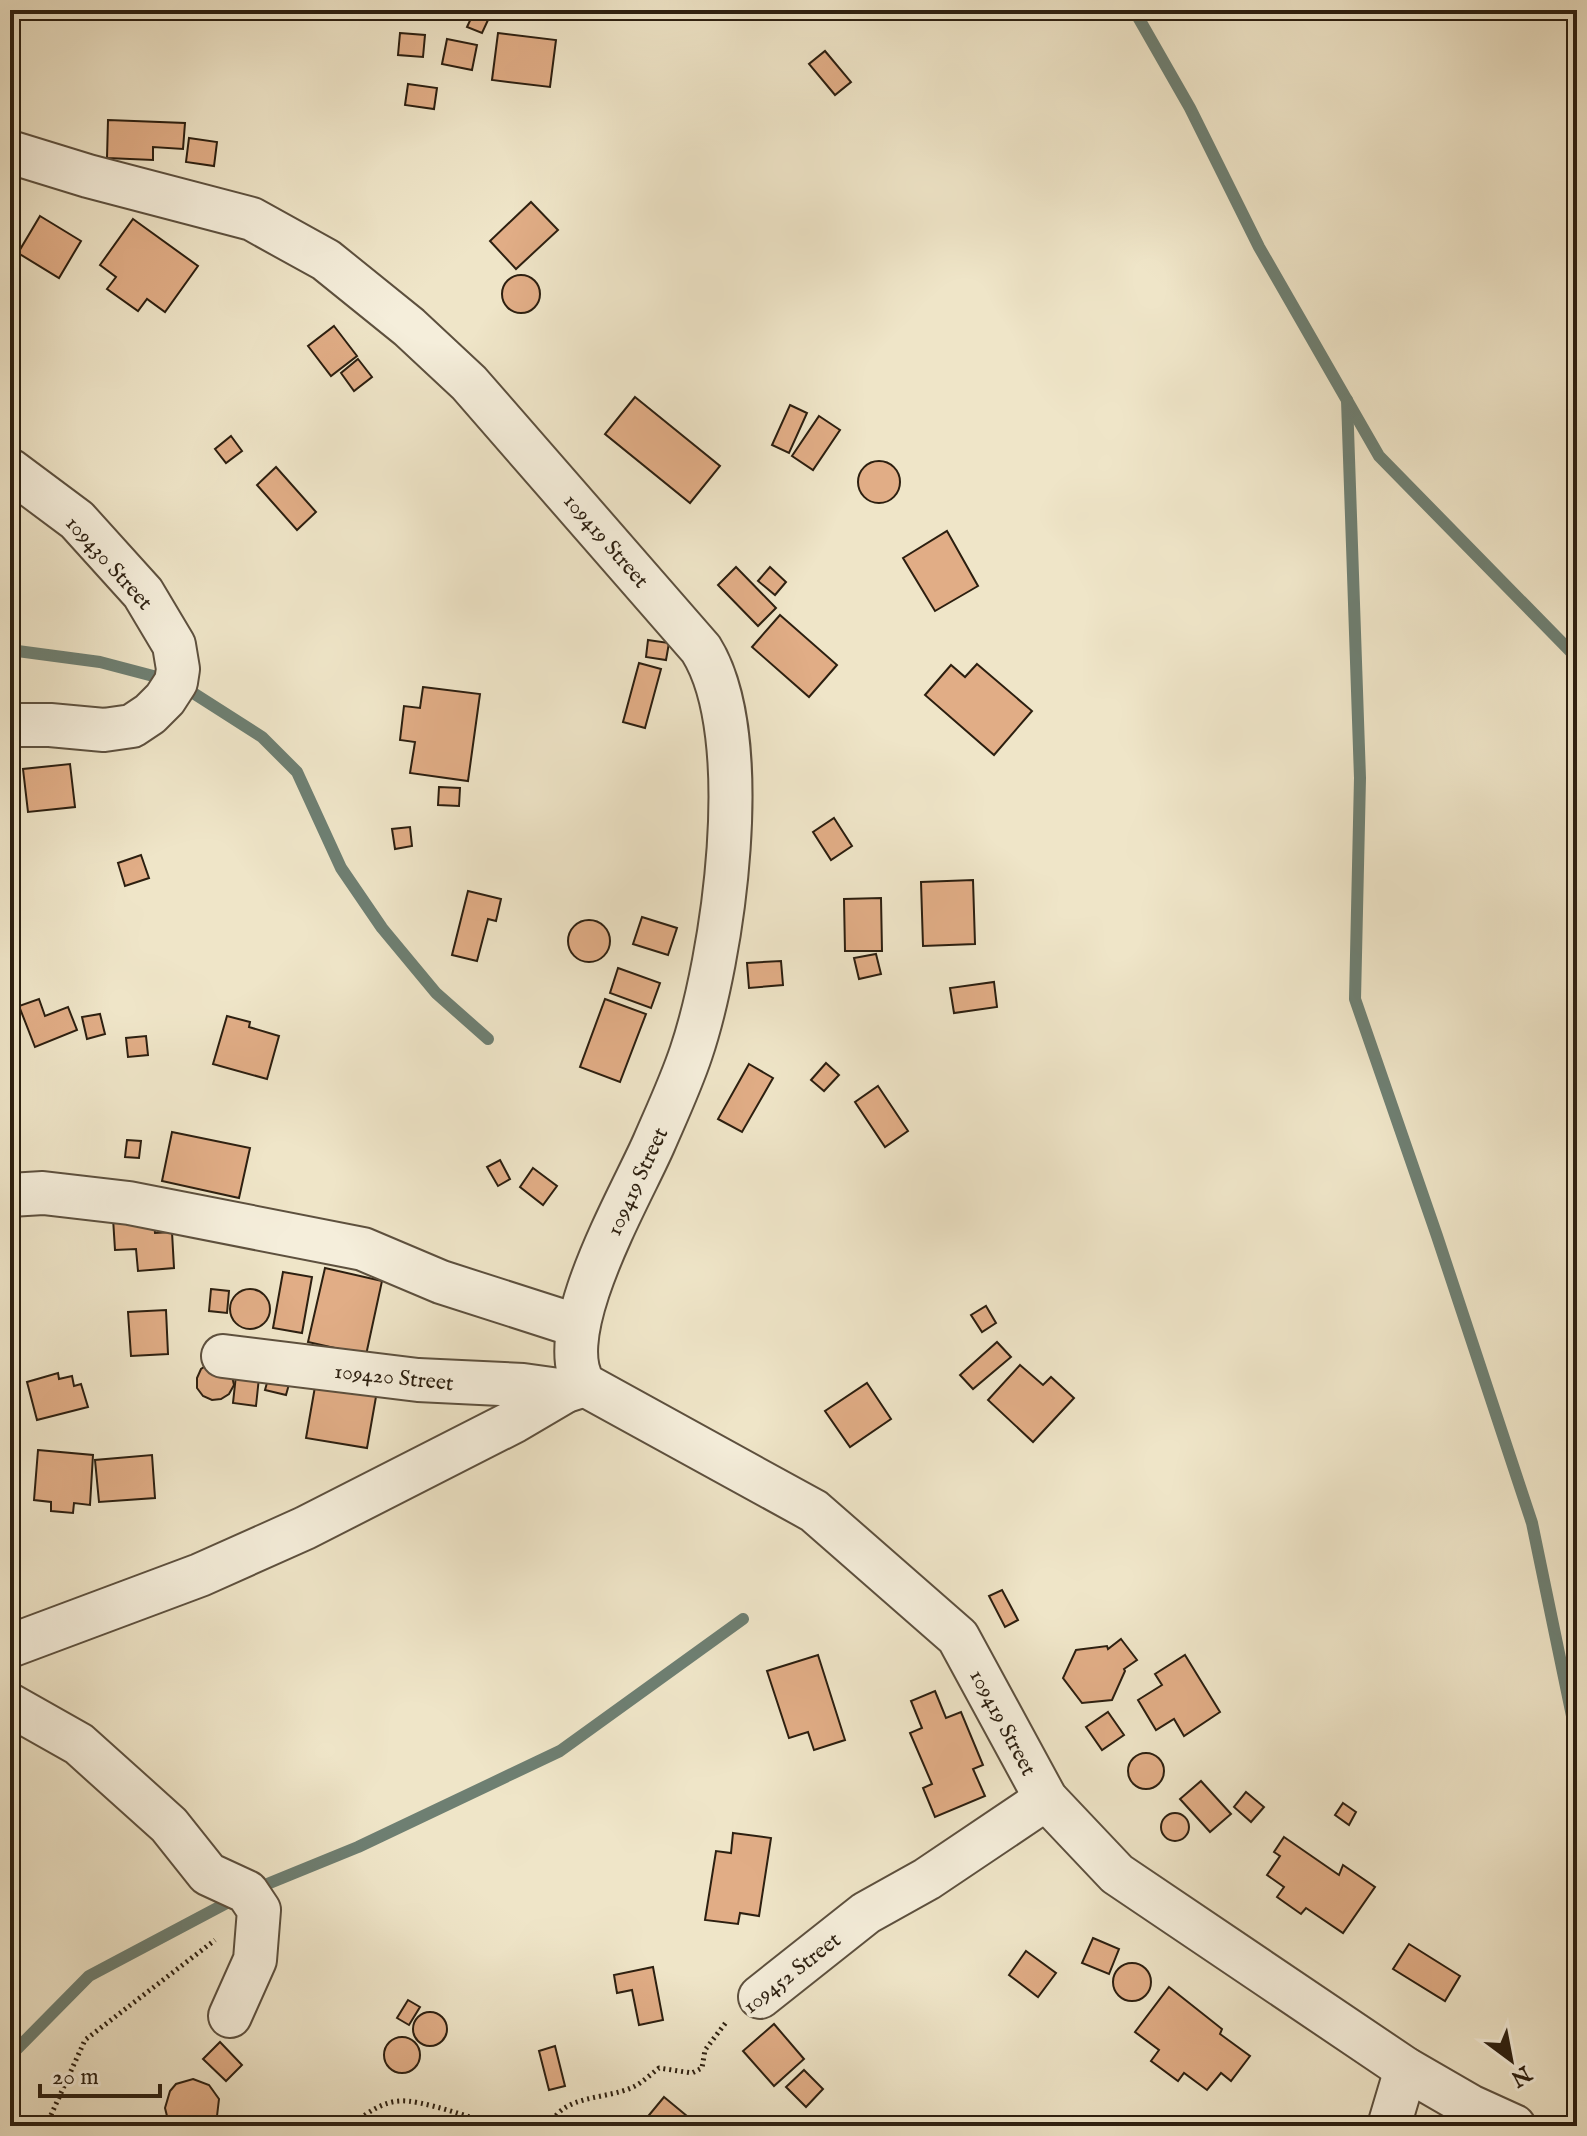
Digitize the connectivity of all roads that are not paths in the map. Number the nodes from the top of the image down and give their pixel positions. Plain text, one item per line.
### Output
1 (10, 152) edge
2 (10, 470) edge
3 (10, 725) edge
4 (10, 1195) edge
5 (578, 1326) junction
6 (223, 1356) dead end
7 (575, 1388) junction
8 (10, 1646) edge
9 (10, 1705) edge
10 (1046, 1799) junction
11 (760, 1997) road end
12 (230, 2016) dead end
13 (1406, 2069) junction
14 (1389, 2126) edge
15 (1514, 2126) edge

1 - 5 street, 109419 Street
2 - 3 street, 109430 Street
4 - 5 street
5 - 7 street, 109419 Street
6 - 7 street, 109420 Street
7 - 8 street
7 - 10 street, 109419 Street
9 - 12 street
10 - 11 street, 109452 Street
10 - 13 street, 109419 Street
13 - 14 street
13 - 15 street, 109419 Street

